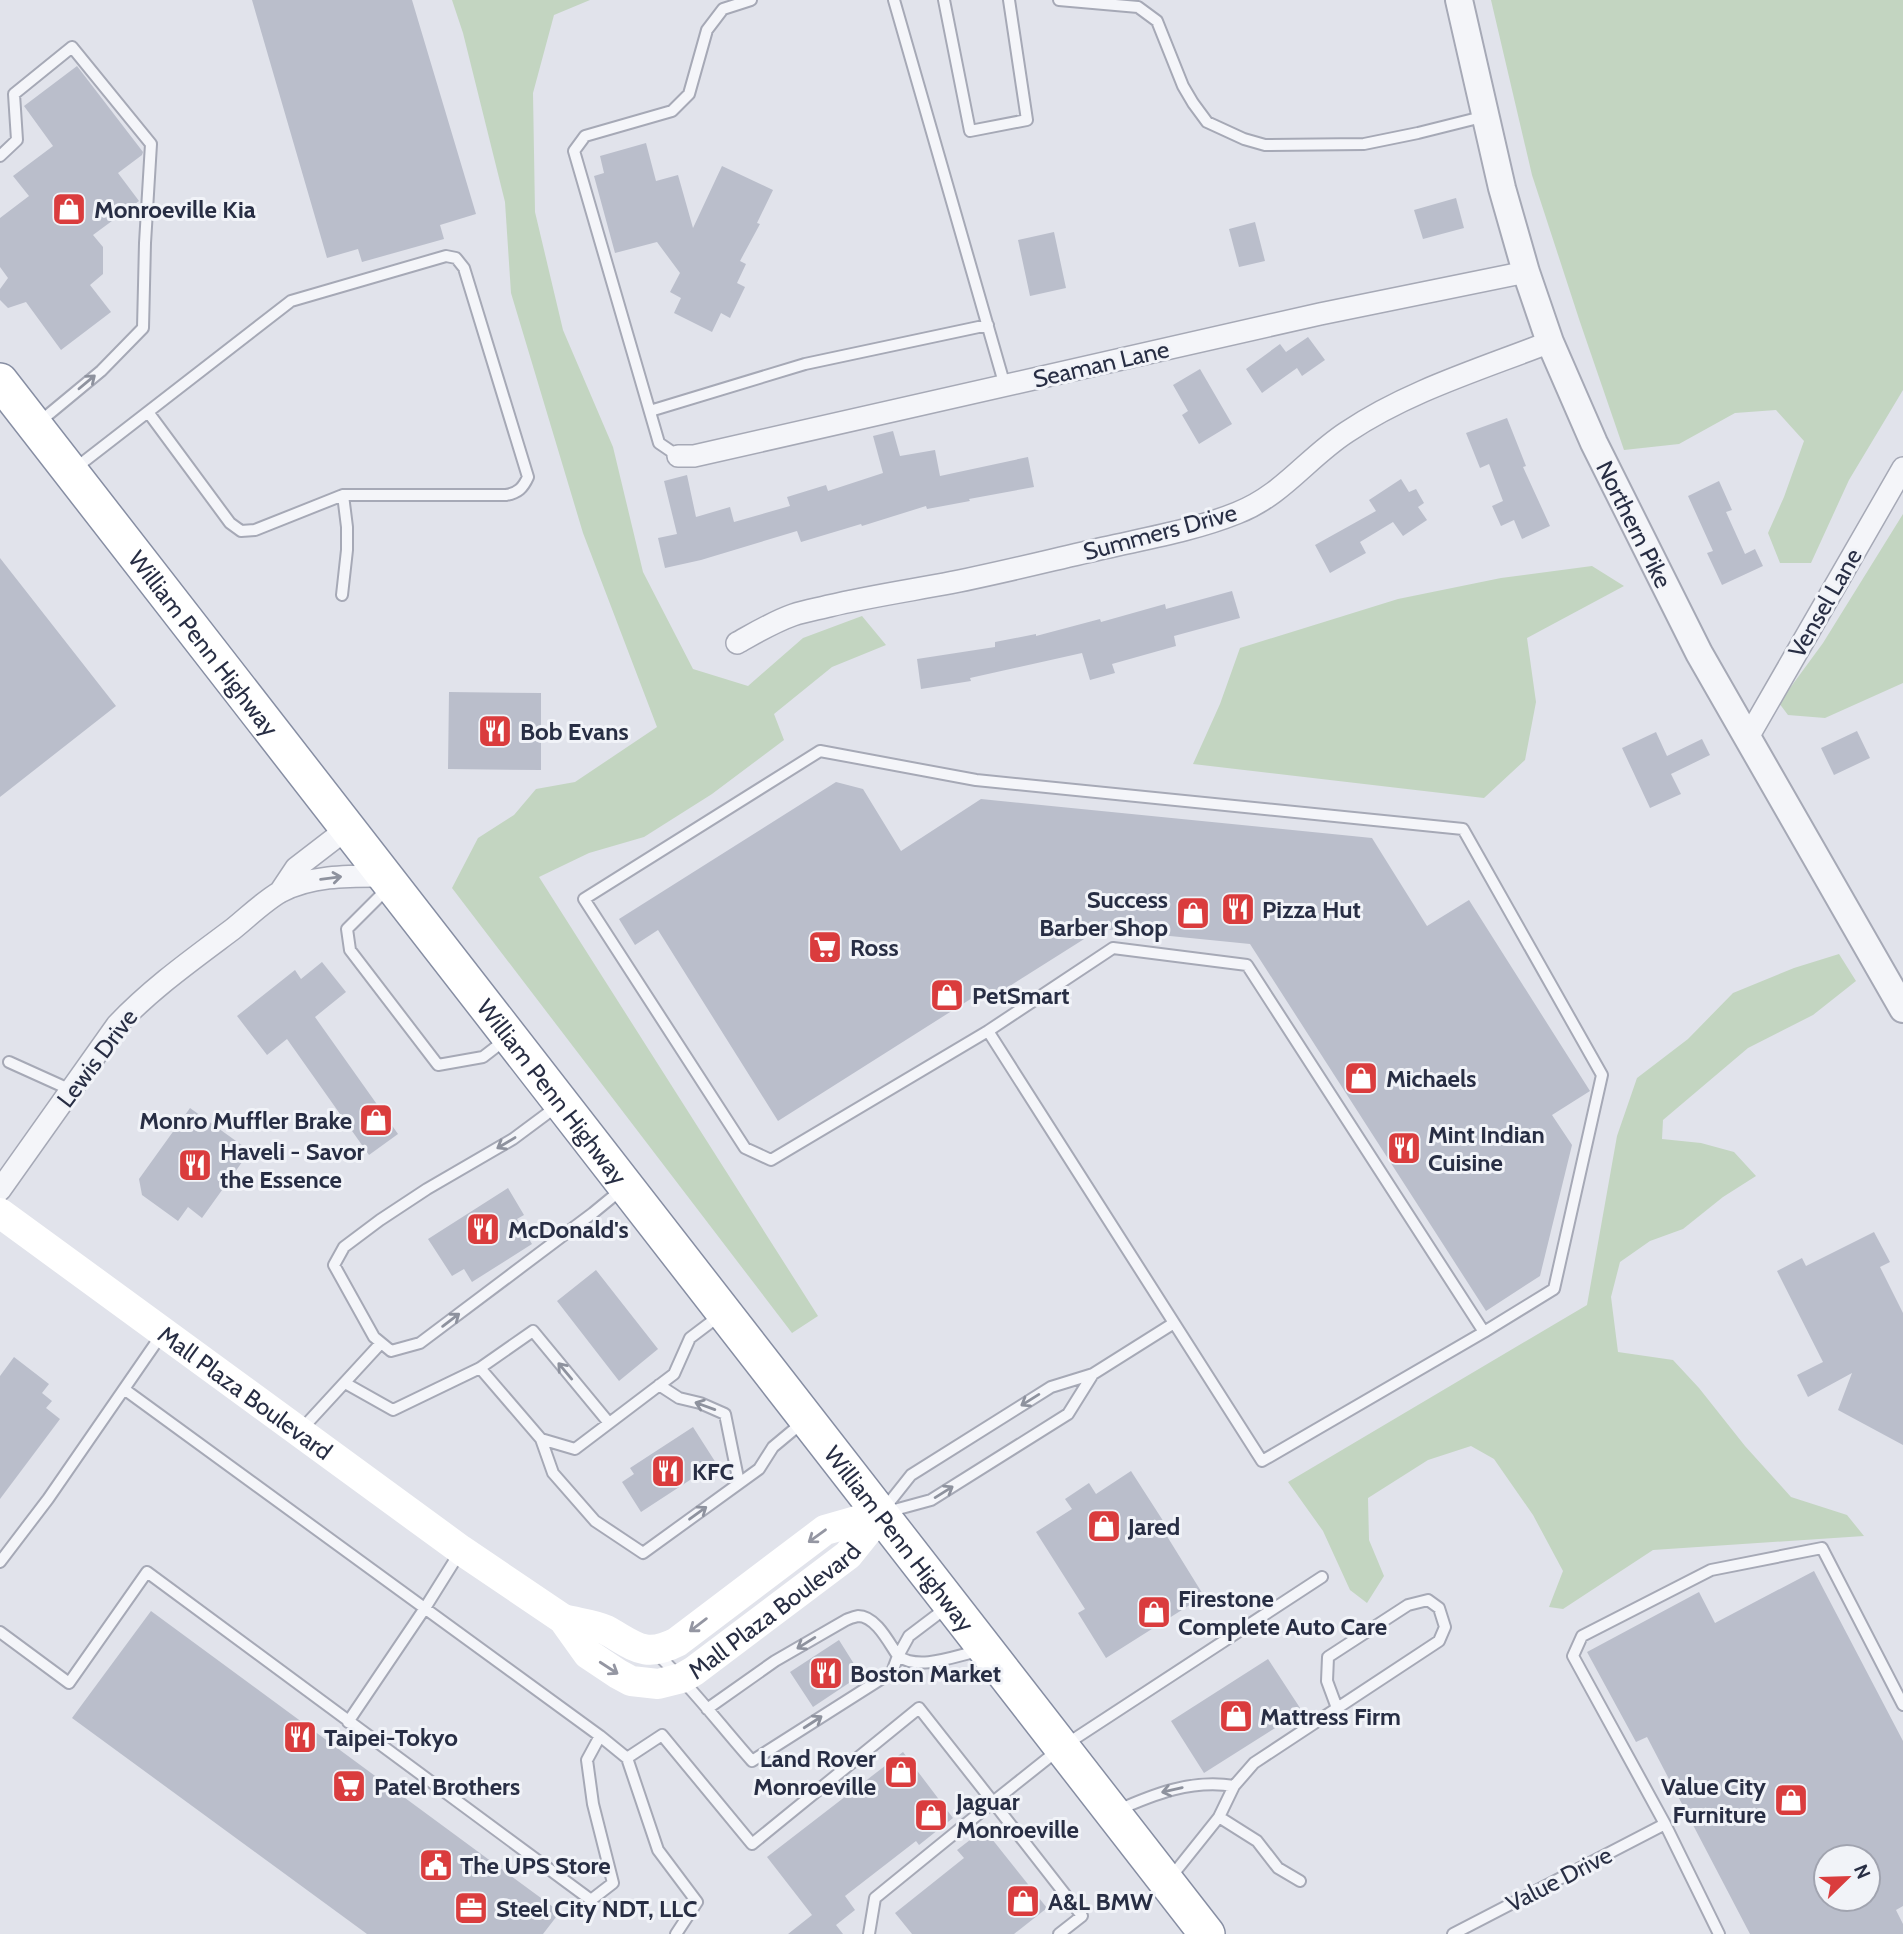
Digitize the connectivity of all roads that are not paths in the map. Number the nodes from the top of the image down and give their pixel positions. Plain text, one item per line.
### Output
1 (751, 0) edge
2 (894, 0) edge
3 (944, 0) edge
4 (1009, 0) edge
5 (1059, 0) edge
6 (1459, 0) edge
7 (1486, 116) junction
8 (0, 156) edge
9 (1526, 272) junction
10 (988, 325) junction
11 (1550, 342) junction
12 (0, 381) edge
13 (1005, 386) junction
14 (650, 411) junction
15 (148, 412) junction
16 (35, 425) junction
17 (678, 456) joint
18 (1903, 468) edge
19 (71, 471) junction
20 (343, 495) junction
21 (342, 595) dead end
22 (737, 643) dead end
23 (1747, 739) junction
24 (348, 828) junction
25 (388, 881) junction
26 (280, 892) junction
27 (1903, 1009) edge
28 (988, 1031) junction
29 (510, 1037) junction
30 (9, 1062) dead end
31 (71, 1090) junction
32 (562, 1104) junction
33 (626, 1186) junction
34 (0, 1189) edge
35 (0, 1213) edge
36 (723, 1312) junction
37 (1174, 1323) junction
38 (163, 1332) junction
39 (1484, 1332) junction
40 (381, 1343) junction
41 (480, 1368) junction
42 (1093, 1374) junction
43 (345, 1383) junction
44 (659, 1385) junction
45 (124, 1389) junction
46 (807, 1419) junction
47 (608, 1423) junction
48 (299, 1432) junction
49 (541, 1438) junction
50 (739, 1483) junction
51 (881, 1514) junction
52 (461, 1550) junction
53 (0, 1562) edge
54 (1322, 1577) dead end
55 (951, 1604) junction
56 (425, 1608) junction
57 (563, 1619) junction
58 (0, 1632) edge
59 (653, 1650) junction
60 (986, 1650) junction
61 (898, 1656) junction
62 (682, 1678) junction
63 (1903, 1704) edge
64 (1337, 1708) junction
65 (707, 1709) junction
66 (348, 1722) junction
67 (600, 1736) junction
68 (1062, 1748) junction
69 (627, 1758) junction
70 (1234, 1786) junction
71 (993, 1802) junction
72 (1113, 1813) junction
73 (1219, 1817) junction
74 (1665, 1824) junction
75 (1300, 1881) dead end
76 (1167, 1882) junction
77 (676, 1934) edge
78 (869, 1934) edge
79 (1059, 1934) edge
80 (1207, 1934) edge
81 (1453, 1934) edge
82 (1719, 1934) edge

1 - 14 lane
2 - 10 lane
3 - 4 lane
5 - 7 lane
6 - 7 street, Northern Pike
7 - 9 street, Northern Pike
16 -> 8 lane
9 - 11 street, Northern Pike
9 - 13 street, Seaman Lane
10 - 13 lane
10 - 14 lane
11 - 22 street, Summers Drive
11 - 23 street, Northern Pike
12 - 16 highway, William Penn Highway
13 - 17 street, Seaman Lane
14 - 17 lane
15 - 19 lane
15 - 20 lane
15 - 20 lane
16 - 19 highway, William Penn Highway
18 - 23 street, Vensel Lane
19 - 24 highway, William Penn Highway
20 - 21 lane
23 - 27 street, Northern Pike
24 - 25 highway, William Penn Highway
24 - 26 street, Lewis Drive
26 -> 25 street, Lewis Drive
25 - 29 highway, William Penn Highway
25 - 29 lane
26 - 31 street, Lewis Drive
28 - 37 lane
28 - 39 lane
28 - 39 lane
29 - 32 highway, William Penn Highway
30 - 31 lane
31 - 34 street, Lewis Drive
32 - 33 highway, William Penn Highway
32 -> 40 lane
33 - 36 highway, William Penn Highway
40 -> 33 lane
35 - 38 main road, Mall Plaza Boulevard
36 - 44 lane
36 - 46 highway, William Penn Highway
37 - 39 lane
37 - 42 lane
38 - 45 lane
38 - 48 main road, Mall Plaza Boulevard
40 - 43 lane
41 - 43 lane
47 -> 41 lane
41 - 49 lane
42 -> 51 lane
51 -> 42 lane
43 - 48 lane
44 - 47 lane
50 -> 44 lane
45 - 53 lane
45 - 56 lane
46 - 50 lane
46 - 51 highway, William Penn Highway
47 - 49 lane
48 - 52 main road, Mall Plaza Boulevard
49 -> 50 lane
51 - 55 highway, William Penn Highway
51 -> 59 main road, Mall Plaza Boulevard
51 - 62 main road, Mall Plaza Boulevard
52 - 56 lane
52 - 57 main road, Mall Plaza Boulevard
54 - 68 lane
55 - 60 highway, William Penn Highway
55 - 61 lane
56 - 66 lane
56 - 67 lane
57 - 59 main road, Mall Plaza Boulevard
57 -> 62 main road, Mall Plaza Boulevard
58 - 66 lane
59 - 62 lane
60 - 61 lane
60 - 68 highway, William Penn Highway
61 -> 65 lane
65 -> 61 lane
62 - 65 lane
63 - 74 lane
64 - 64 lane
64 - 70 lane
66 - 67 lane
67 - 69 lane
68 - 71 lane
68 - 72 highway, William Penn Highway
69 - 71 lane
69 - 77 lane
70 -> 72 lane
70 - 73 lane
71 - 78 lane
71 - 79 lane
72 - 76 highway, William Penn Highway
73 - 75 lane
73 - 76 lane
74 - 81 lane, Value Drive
74 - 82 lane
76 - 80 highway, William Penn Highway

